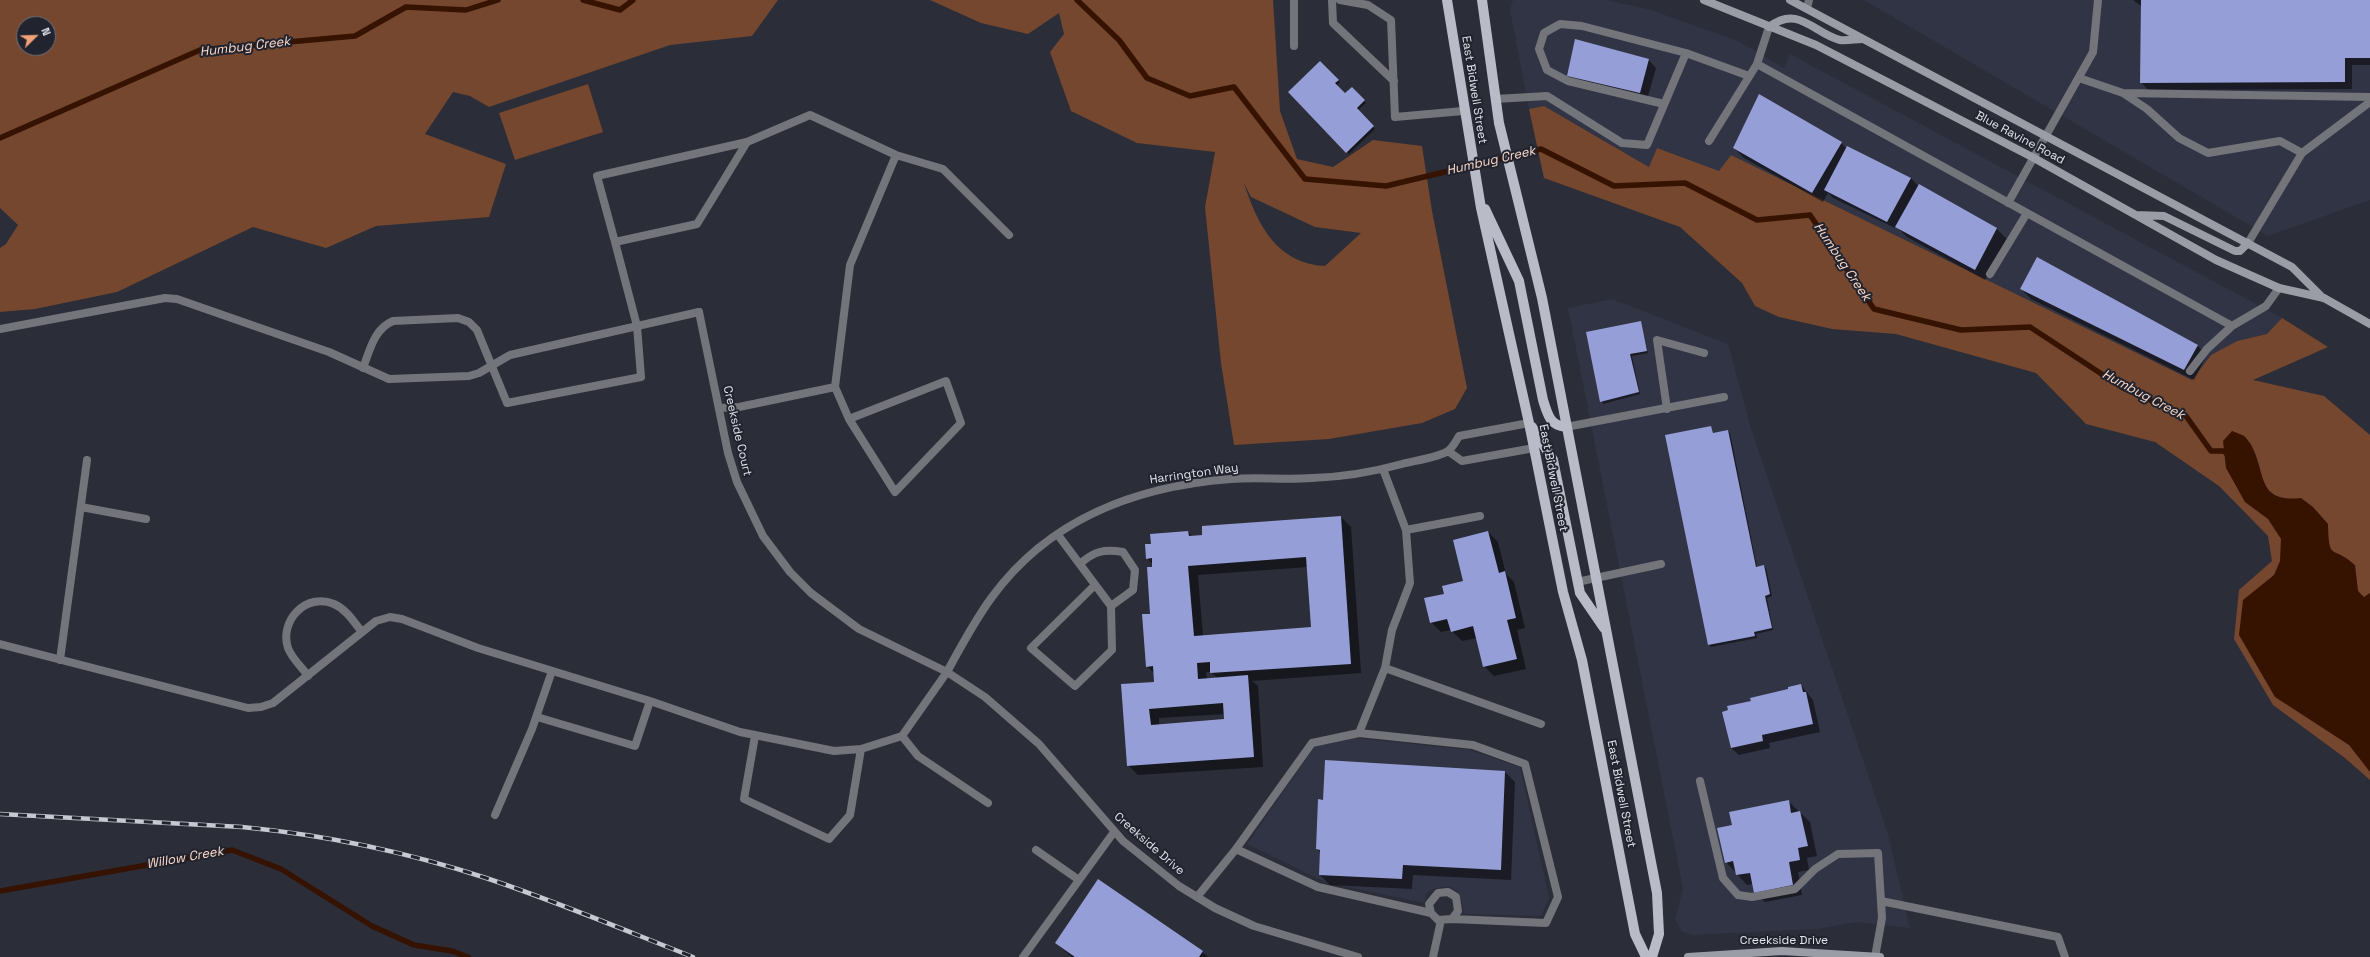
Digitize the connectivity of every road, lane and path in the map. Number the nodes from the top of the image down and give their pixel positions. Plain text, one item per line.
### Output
1 (1294, 0) edge
2 (1332, 0) edge
3 (1340, 0) edge
4 (1447, 0) edge
5 (1482, 0) edge
6 (1704, 0) edge
7 (1790, 0) edge
8 (1809, 0) edge
9 (2098, 0) edge
10 (1807, 8) junction
11 (1769, 27) junction
12 (1863, 38) junction
13 (1294, 46) dead end
14 (1686, 53) junction
15 (1757, 64) junction
16 (1749, 76) junction
17 (2079, 78) junction
18 (1394, 81) junction
19 (2122, 93) junction
20 (2370, 97) edge
21 (1495, 99) junction
22 (2370, 102) edge
23 (1664, 104) junction
24 (1464, 111) junction
25 (2046, 136) junction
26 (1709, 141) dead end
27 (747, 142) junction
28 (2302, 153) junction
29 (896, 155) junction
30 (2034, 158) junction
31 (1479, 198) junction
32 (2008, 203) junction
33 (2027, 214) junction
34 (2134, 215) junction
35 (1009, 236) dead end
36 (615, 242) junction
37 (2248, 243) junction
38 (1990, 274) dead end
39 (2279, 288) junction
40 (2324, 298) junction
41 (2370, 324) edge
42 (637, 326) junction
43 (2232, 326) junction
44 (0, 329) edge
45 (1704, 353) dead end
46 (492, 366) junction
47 (363, 368) junction
48 (2190, 371) dead end
49 (835, 387) junction
50 (1724, 397) dead end
51 (719, 408) junction
52 (1667, 409) junction
53 (849, 419) junction
54 (1529, 423) junction
55 (1566, 427) junction
56 (1534, 448) junction
57 (1448, 451) junction
58 (87, 460) dead end
59 (1383, 469) junction
60 (81, 507) junction
61 (1480, 516) dead end
62 (146, 519) dead end
63 (1406, 530) junction
64 (1058, 534) junction
65 (1080, 564) junction
66 (1661, 564) dead end
67 (1596, 579) junction
68 (1577, 582) junction
69 (1095, 585) junction
70 (1112, 606) junction
71 (362, 632) junction
72 (1607, 633) junction
73 (0, 644) edge
74 (60, 660) junction
75 (1385, 668) junction
76 (552, 670) junction
77 (946, 672) junction
78 (308, 676) junction
79 (650, 701) junction
80 (537, 716) junction
81 (1541, 724) dead end
82 (1359, 733) junction
83 (755, 736) junction
84 (902, 736) junction
85 (860, 749) junction
86 (1700, 781) dead end
87 (988, 803) dead end
88 (495, 815) dead end
89 (1114, 832) junction
90 (1236, 849) junction
91 (1036, 850) dead end
92 (1079, 880) junction
93 (1197, 897) junction
94 (1881, 901) junction
95 (1431, 913) junction
96 (1452, 919) junction
97 (1441, 920) junction
98 (1877, 956) edge
99 (1023, 957) edge
100 (1358, 957) edge
101 (1434, 957) edge
102 (1646, 957) edge
103 (1652, 957) edge
104 (1688, 957) edge
105 (2065, 957) edge

1 - 13 street
2 - 18 street
3 - 18 street
4 - 24 main road, East Bidwell Street
5 - 21 main road, East Bidwell Street
6 - 11 main road, Blue Ravine Road
7 - 10 main road, Blue Ravine Road
8 - 10 street
9 - 17 street
10 - 12 main road, Blue Ravine Road
11 - 12 main road
11 - 15 street
11 - 30 main road, Blue Ravine Road
12 - 25 main road, Blue Ravine Road
14 - 16 street
14 - 23 street
14 - 23 street
15 - 16 street
15 - 32 street
16 - 26 street
17 - 19 street
17 - 25 street
18 - 24 street
19 - 20 street
19 - 28 street
21 - 23 street
21 - 55 main road, East Bidwell Street
22 - 28 street
24 - 31 main road, East Bidwell Street
25 - 30 street
25 - 37 main road, Blue Ravine Road
27 - 29 street
27 - 36 street
27 - 36 street
28 - 37 street
29 - 35 street
29 - 49 street
30 - 32 street
30 - 34 main road, Blue Ravine Road
31 - 54 main road, East Bidwell Street
31 - 55 main road
32 - 33 street
33 - 38 street
33 - 43 street
34 - 37 main road
34 - 39 main road, Blue Ravine Road
36 - 42 street
37 - 40 main road, Blue Ravine Road
39 - 40 main road, Blue Ravine Road
39 - 43 street
40 - 41 main road, Blue Ravine Road
42 - 46 street
42 - 46 street
42 - 51 street, Creekside Court
43 - 48 street
44 - 47 street
45 - 52 street
46 - 47 street
46 - 47 street
49 - 51 street
49 - 53 street
50 - 52 street
51 - 77 street, Creekside Court
52 - 55 street
53 - 53 street
54 - 56 main road, East Bidwell Street
54 - 57 street
54 - 68 main road
55 - 67 main road, East Bidwell Street
56 - 57 street
56 - 102 main road, East Bidwell Street
57 - 59 street, Harrington Way
58 - 60 street
59 - 63 street
59 - 64 street, Harrington Way
60 - 62 street
60 - 74 street
61 - 63 street
63 - 75 street
64 - 65 street
64 - 77 street, Harrington Way
65 - 69 street
65 - 70 street
66 - 67 street
67 - 68 street
67 - 72 main road, East Bidwell Street
68 - 72 main road
69 - 70 street
69 - 70 street
71 - 76 street
71 - 78 street
71 - 78 street
72 - 103 main road, East Bidwell Street
73 - 74 street
74 - 78 street
75 - 81 street
75 - 82 street
76 - 79 street
76 - 80 street
77 - 84 street, Harrington Way
77 - 89 street, Creekside Drive
79 - 80 street
79 - 83 street
80 - 88 street
82 - 90 street
82 - 96 street
83 - 85 street
83 - 85 street
84 - 85 street
84 - 87 street
86 - 94 street
89 - 92 street
89 - 93 street, Creekside Drive
90 - 93 street
90 - 95 street
91 - 92 street
92 - 99 street
93 - 100 street, Creekside Drive
94 - 98 street
94 - 105 street
95 - 96 street
95 - 97 street
96 - 97 street
97 - 101 street
98 - 104 main road, Creekside Drive

